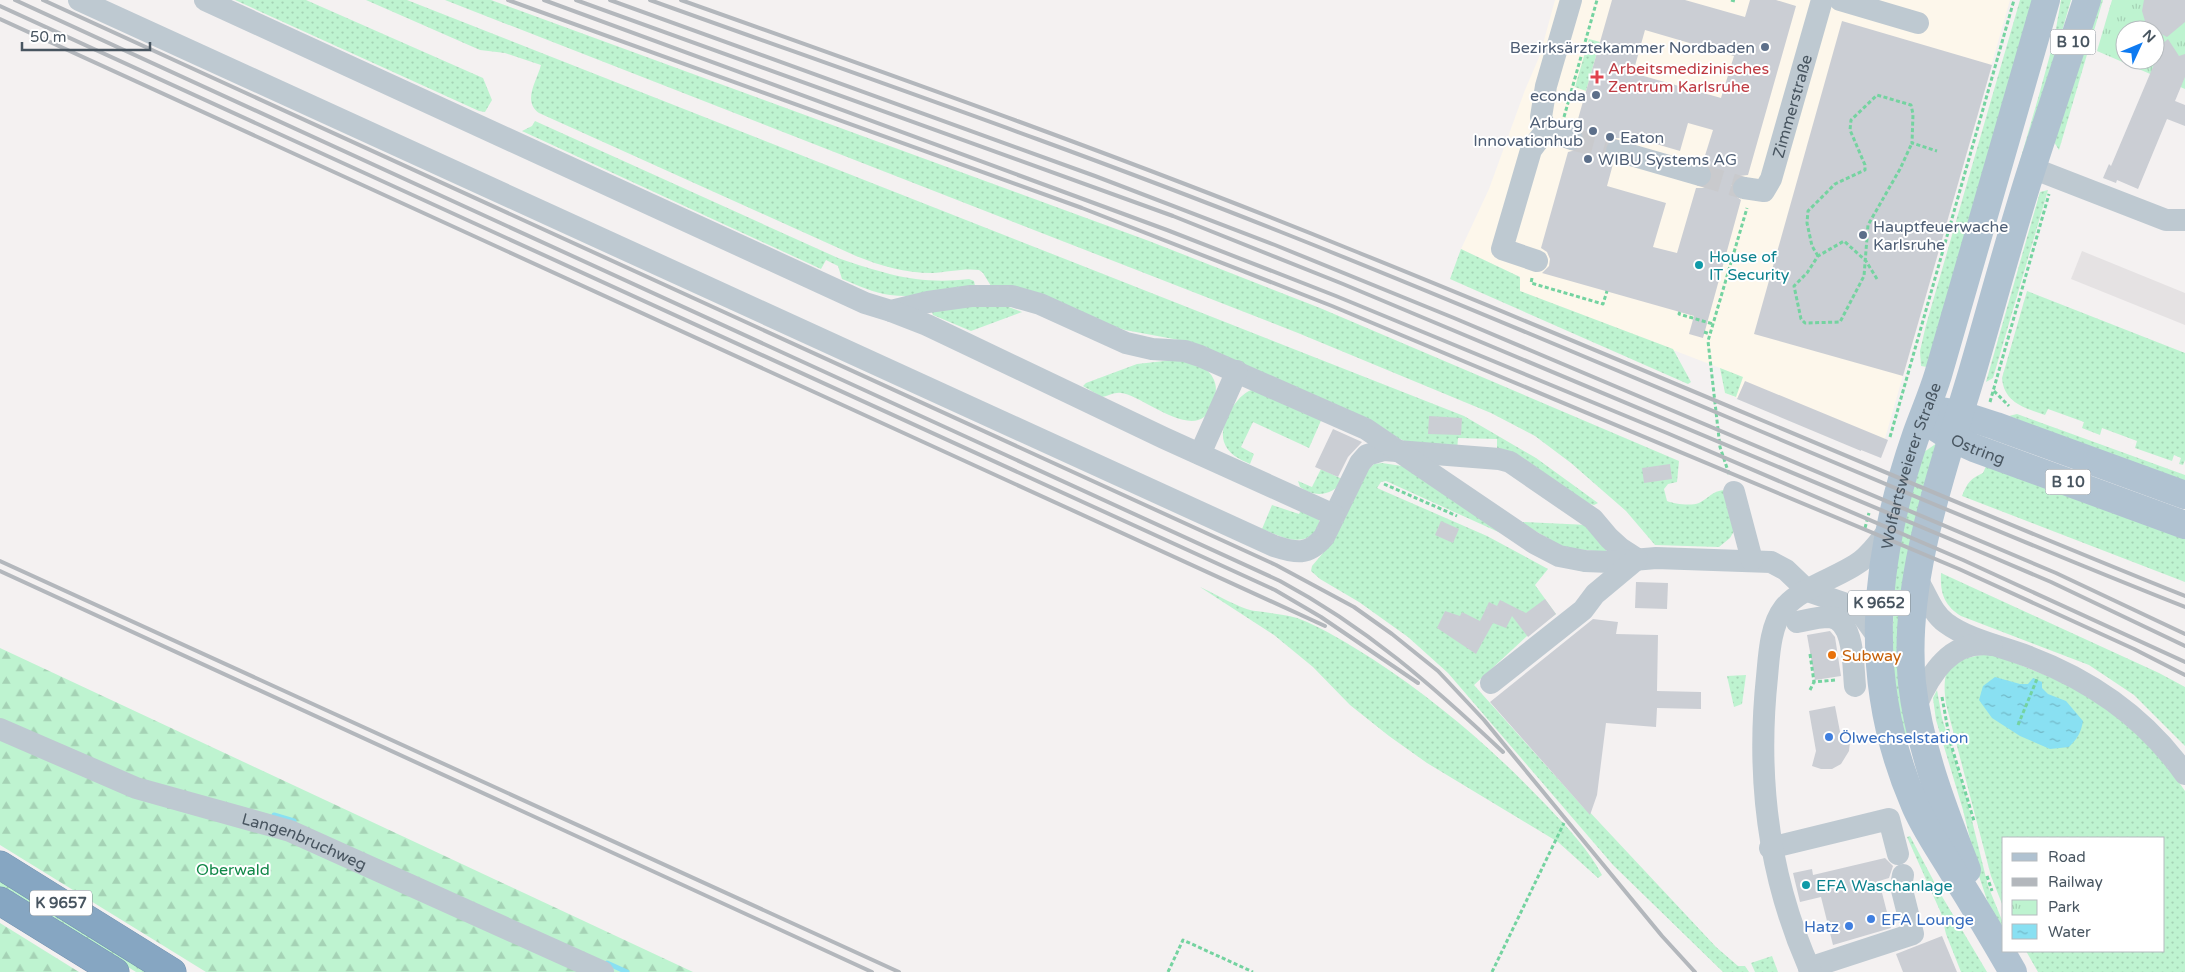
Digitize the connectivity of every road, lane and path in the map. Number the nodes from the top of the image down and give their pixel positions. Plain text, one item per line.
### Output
1 (79, 0) edge
2 (205, 0) edge
3 (1571, 0) edge
4 (1597, 0) edge
5 (1822, 0) edge
6 (1840, 0) edge
7 (2014, 0) edge
8 (2046, 0) edge
9 (2087, 0) edge
10 (1918, 23) dead end
11 (1570, 94) junction
12 (1584, 98) dead end
13 (1559, 134) junction
14 (1912, 143) junction
15 (1937, 151) dead end
16 (1617, 152) tunnel mouth
17 (2043, 172) junction
18 (1700, 175) tunnel mouth
19 (1748, 189) joint
20 (2185, 220) edge
21 (1818, 256) junction
22 (1537, 261) dead end
23 (1866, 261) junction
24 (1877, 279) dead end
25 (1542, 287) dead end
26 (1607, 291) dead end
27 (891, 311) junction
28 (1680, 312) dead end
29 (1713, 324) junction
30 (1704, 332) dead end
31 (1710, 334) junction
32 (1237, 372) junction
33 (1938, 375) junction
34 (1981, 387) junction
35 (2012, 408) dead end
36 (1925, 412) junction
37 (1956, 426) junction
38 (1402, 453) junction
39 (1200, 454) junction
40 (1734, 492) joint
41 (2185, 495) edge
42 (1334, 514) junction
43 (2185, 524) edge
44 (1891, 527) junction
45 (1638, 558) junction
46 (1752, 560) junction
47 (1917, 580) junction
48 (1808, 591) junction
49 (1797, 622) dead end
50 (1878, 637) junction
51 (2002, 647) junction
52 (1810, 654) dead end
53 (2044, 662) junction
54 (1937, 667) junction
55 (1846, 681) joint
56 (1814, 682) junction
57 (1491, 683) dead end
58 (1810, 690) dead end
59 (1916, 706) junction
60 (2018, 725) dead end
61 (0, 730) edge
62 (2185, 774) edge
63 (1564, 823) dead end
64 (1976, 830) dead end
65 (1770, 848) junction
66 (0, 865) edge
67 (1985, 868) dead end
68 (1993, 892) dead end
69 (0, 901) edge
70 (1984, 921) junction
71 (1810, 970) edge
72 (116, 972) edge
73 (172, 972) edge
74 (603, 972) edge
75 (1168, 972) edge
76 (1253, 972) edge
77 (1492, 972) edge
78 (2013, 972) edge

1 - 42 street
2 - 27 street
3 - 13 street
4 - 11 path
5 - 19 street, Zimmerstraße
6 - 10 street
7 - 33 path
8 - 33 main road, Wolfartsweierer Straße / B 10
9 - 17 main road, Wolfartsweierer Straße / B 10
11 - 12 path
11 - 13 path
13 - 22 street
14 - 15 path
14 - 21 path
14 - 23 path
16 - 18 street
17 - 20 street
17 - 34 main road, Wolfartsweierer Straße / B 10
17 - 34 path
19 - 29 path
21 - 23 path
21 - 23 path
23 - 24 path
25 - 26 path
27 - 32 street
27 - 39 street
28 - 29 path
29 - 31 path
30 - 31 path
31 - 40 path
32 - 38 street
32 - 39 street
33 - 36 main road, Wolfartsweierer Straße / B 10
34 - 35 path
34 - 37 main road, Wolfartsweierer Straße / B 10
36 - 37 main road, Ostring / B 10
36 - 44 main road, Wolfartsweierer Straße / K 9652
37 - 41 main road, Ostring / B 10
37 - 43 main road, Ostring / B 10
37 - 47 main road, Wolfartsweierer Straße / K 9652
38 - 42 street
38 - 45 street
38 - 45 street
39 - 42 street
40 - 46 street
44 - 48 street
44 - 50 main road, Wolfartsweierer Straße / K 9652
45 - 46 street
45 - 57 street
46 - 48 street
47 - 51 street
47 - 59 main road, Wolfartsweierer Straße / K 9652
48 - 50 street
48 - 65 street
49 - 55 street
50 - 70 main road, Wolfartsweierer Straße / K 9652
51 - 53 street
51 - 54 street
52 - 56 path
53 - 60 path
53 - 62 street
54 - 59 street
54 - 64 path
55 - 56 path
56 - 58 path
59 - 70 main road, Wolfartsweierer Straße / K 9652
61 - 74 street, Langenbruchweg
63 - 77 path
65 - 71 street
65 - 71 street
66 - 73 highway, K 9657
67 - 68 path
69 - 72 highway, K 9657
70 - 78 main road, Wolfartsweierer Straße / K 9652
75 - 76 path

